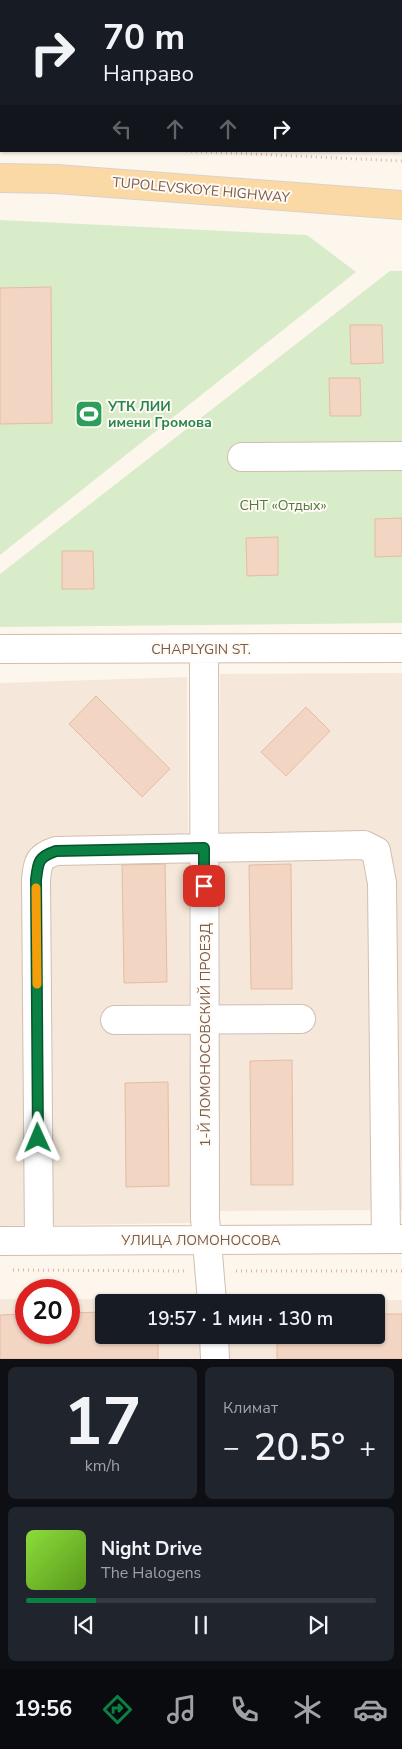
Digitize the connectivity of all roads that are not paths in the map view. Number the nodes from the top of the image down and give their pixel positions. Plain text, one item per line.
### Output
1 (0, 178) edge
2 (402, 205) edge
3 (402, 456) edge
4 (242, 457) dead end
5 (402, 648) edge
6 (0, 649) edge
7 (204, 650) junction
8 (204, 848) junction
9 (205, 1019) junction
10 (301, 1019) dead end
11 (114, 1020) dead end
12 (394, 1239) edge
13 (207, 1240) junction
14 (0, 1241) edge
15 (40, 1241) junction
16 (211, 1294) edge
17 (214, 1344) edge
18 (215, 1359) edge

1 - 2 main road, TUPOLEVSKOYE HIGHWAY
3 - 4 street
5 - 7 street, CHAPLYGIN ST.
6 - 7 street, CHAPLYGIN ST.
7 - 8 street, 1-Й ЛОМОНОСОВСКИЙ ПРОЕЗД
8 - 9 street, 1-Й ЛОМОНОСОВСКИЙ ПРОЕЗД
8 - 12 street
8 - 15 street
9 - 10 street
9 - 11 street
9 - 13 street, 1-Й ЛОМОНОСОВСКИЙ ПРОЕЗД
12 - 13 street, УЛИЦА ЛОМОНОСОВА
13 - 15 street, УЛИЦА ЛОМОНОСОВА
13 - 16 street, 1-Й ЛОМОНОСОВСКИЙ ПРОЕЗД
14 - 15 street, УЛИЦА ЛОМОНОСОВА
17 - 18 street

